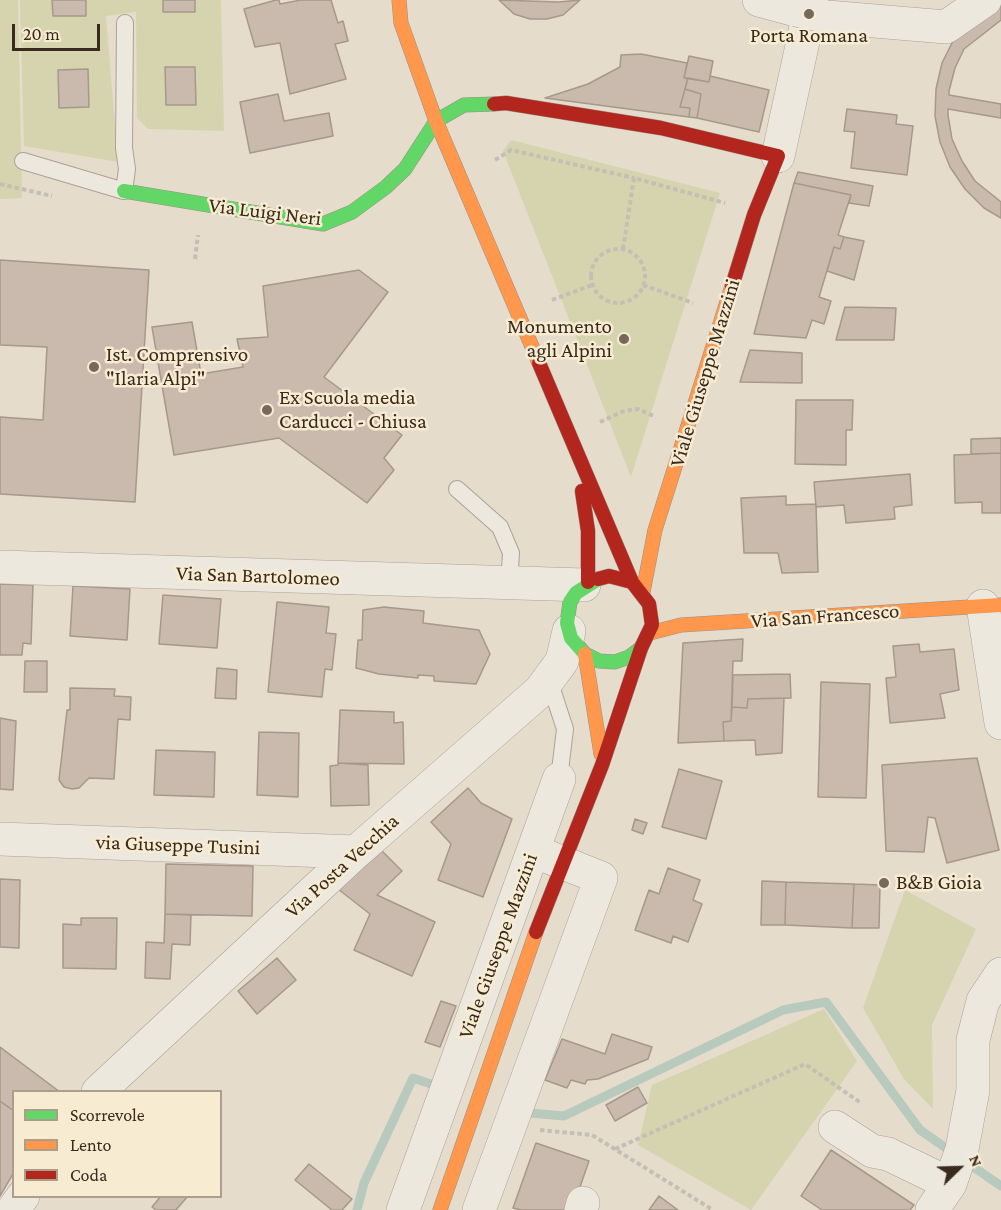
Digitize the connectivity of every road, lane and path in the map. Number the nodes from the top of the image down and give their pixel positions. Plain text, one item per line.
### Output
1 (399, 0) edge
2 (759, 0) edge
3 (924, 0) edge
4 (985, 0) edge
5 (810, 6) edge
6 (125, 23) dead end
7 (436, 121) junction
8 (778, 156) junction
9 (495, 160) dead end
10 (23, 161) dead end
11 (634, 178) junction
12 (124, 191) junction
13 (725, 203) dead end
14 (199, 232) dead end
15 (623, 249) junction
16 (195, 259) dead end
17 (592, 285) junction
18 (643, 285) junction
19 (552, 300) dead end
20 (694, 304) dead end
21 (656, 417) dead end
22 (600, 422) dead end
23 (576, 451) junction
24 (457, 489) dead end
25 (0, 567) edge
26 (632, 582) junction
27 (586, 584) junction
28 (513, 585) junction
29 (643, 592) junction
30 (992, 605) edge
31 (650, 633) junction
32 (574, 634) junction
33 (641, 648) junction
34 (549, 680) junction
35 (1001, 723) edge
36 (602, 765) junction
37 (559, 778) joint
38 (0, 839) edge
39 (533, 850) junction
40 (356, 852) junction
41 (564, 863) junction
42 (1001, 974) edge
43 (100, 1090) edge
44 (871, 1110) dead end
45 (509, 1127) junction
46 (835, 1127) dead end
47 (615, 1149) junction
48 (950, 1178) edge
49 (404, 1210) edge
50 (440, 1210) edge
51 (479, 1210) edge
52 (713, 1210) edge

1 - 7 main road
2 - 5 street
3 - 5 street
4 - 5 street
5 - 8 street
6 - 12 lane
7 - 8 main road, Via Luigi Neri
7 - 12 main road, Via Luigi Neri
7 - 23 main road
8 - 29 main road, Viale Giuseppe Mazzini
9 - 11 path
10 - 12 lane
11 - 13 path
11 - 15 path
14 - 16 path
15 - 17 path
15 - 18 path
17 - 18 path
17 - 19 path
18 - 20 path
21 - 22 path
23 - 26 main road
23 - 27 main road
24 - 28 lane
25 - 28 street, Via San Bartolomeo
26 - 27 main road
26 - 29 main road
27 - 28 street
27 - 32 main road
28 - 32 street
29 - 31 main road, Viale Giuseppe Mazzini
30 - 31 main road, Via San Francesco
30 - 35 street
31 - 33 main road, Viale Giuseppe Mazzini
32 - 33 main road
32 - 34 street, Via Posta Vecchia
32 - 36 main road, Viale Giuseppe Mazzini
33 - 36 main road, Viale Giuseppe Mazzini
34 - 37 lane, Viale Giuseppe Mazzini
34 - 40 street, Via Posta Vecchia
36 - 41 main road, Viale Giuseppe Mazzini
37 - 39 street, Viale Giuseppe Mazzini
38 - 40 street, via Giuseppe Tusini
39 - 41 street
39 - 49 street, Viale Giuseppe Mazzini
40 - 43 street, Via Posta Vecchia
41 - 45 street, Viale Giuseppe Mazzini
41 - 50 main road, Viale Giuseppe Mazzini
42 - 48 street
44 - 47 path
45 - 47 path
45 - 51 street, Viale Giuseppe Mazzini
46 - 48 street
47 - 52 path

